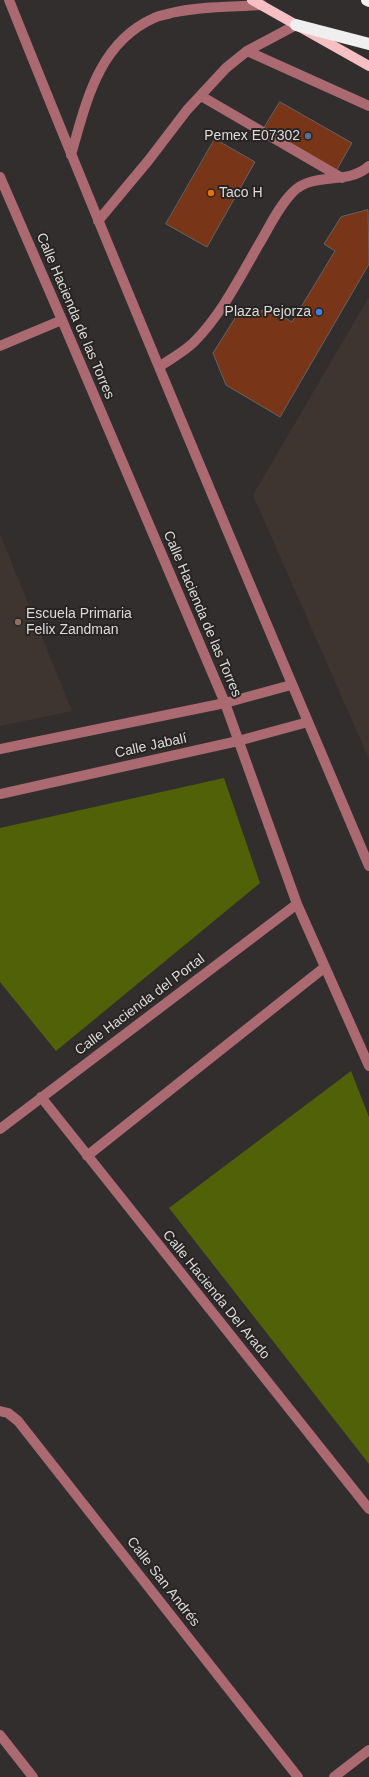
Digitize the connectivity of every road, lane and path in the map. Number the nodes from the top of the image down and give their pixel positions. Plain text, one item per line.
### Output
1 (9, 0) edge
2 (252, 0) edge
3 (262, 5) junction
4 (296, 25) junction
5 (369, 44) edge
6 (247, 51) junction
7 (369, 66) edge
8 (201, 96) junction
9 (369, 106) edge
10 (71, 155) junction
11 (369, 166) edge
12 (0, 177) edge
13 (342, 178) junction
14 (98, 221) junction
15 (62, 320) junction
16 (0, 346) edge
17 (159, 367) junction
18 (291, 685) junction
19 (225, 703) junction
20 (308, 722) junction
21 (238, 741) junction
22 (0, 749) edge
23 (0, 794) edge
24 (369, 866) edge
25 (297, 904) junction
26 (325, 967) junction
27 (369, 1066) edge
28 (41, 1097) junction
29 (0, 1130) edge
30 (87, 1156) junction
31 (0, 1411) edge
32 (369, 1509) edge
33 (0, 1735) edge
34 (369, 1750) edge
35 (33, 1777) edge
36 (298, 1777) edge
37 (334, 1777) edge

1 - 10 street
2 - 3 main road
3 - 4 main road
3 - 10 street
4 - 5 highway
4 - 6 street
4 - 7 main road
6 - 8 street
6 - 9 street
8 - 13 street
8 - 14 street
10 - 14 street
11 - 13 street
12 - 15 street, Calle Hacienda de las Torres
13 - 17 street
14 - 17 street
15 - 16 street
15 - 19 street, Calle Hacienda de las Torres
17 - 18 street
18 - 19 street, Calle Jabalí
18 - 20 street
19 - 21 street, Calle Hacienda de las Torres
19 - 22 street, Calle Jabalí
20 - 21 street, Calle Jabalí
20 - 24 street
21 - 23 street, Calle Jabalí
21 - 25 street, Calle Hacienda de las Torres
25 - 26 street, Calle Hacienda de las Torres
25 - 28 street, Calle Hacienda del Portal
26 - 27 street, Calle Hacienda de las Torres
26 - 30 street
28 - 29 street, Calle Hacienda del Portal
28 - 30 street, Calle Hacienda Del Arado
30 - 32 street, Calle Hacienda Del Arado
31 - 36 street, Calle San Andrés
33 - 35 street
34 - 37 street

